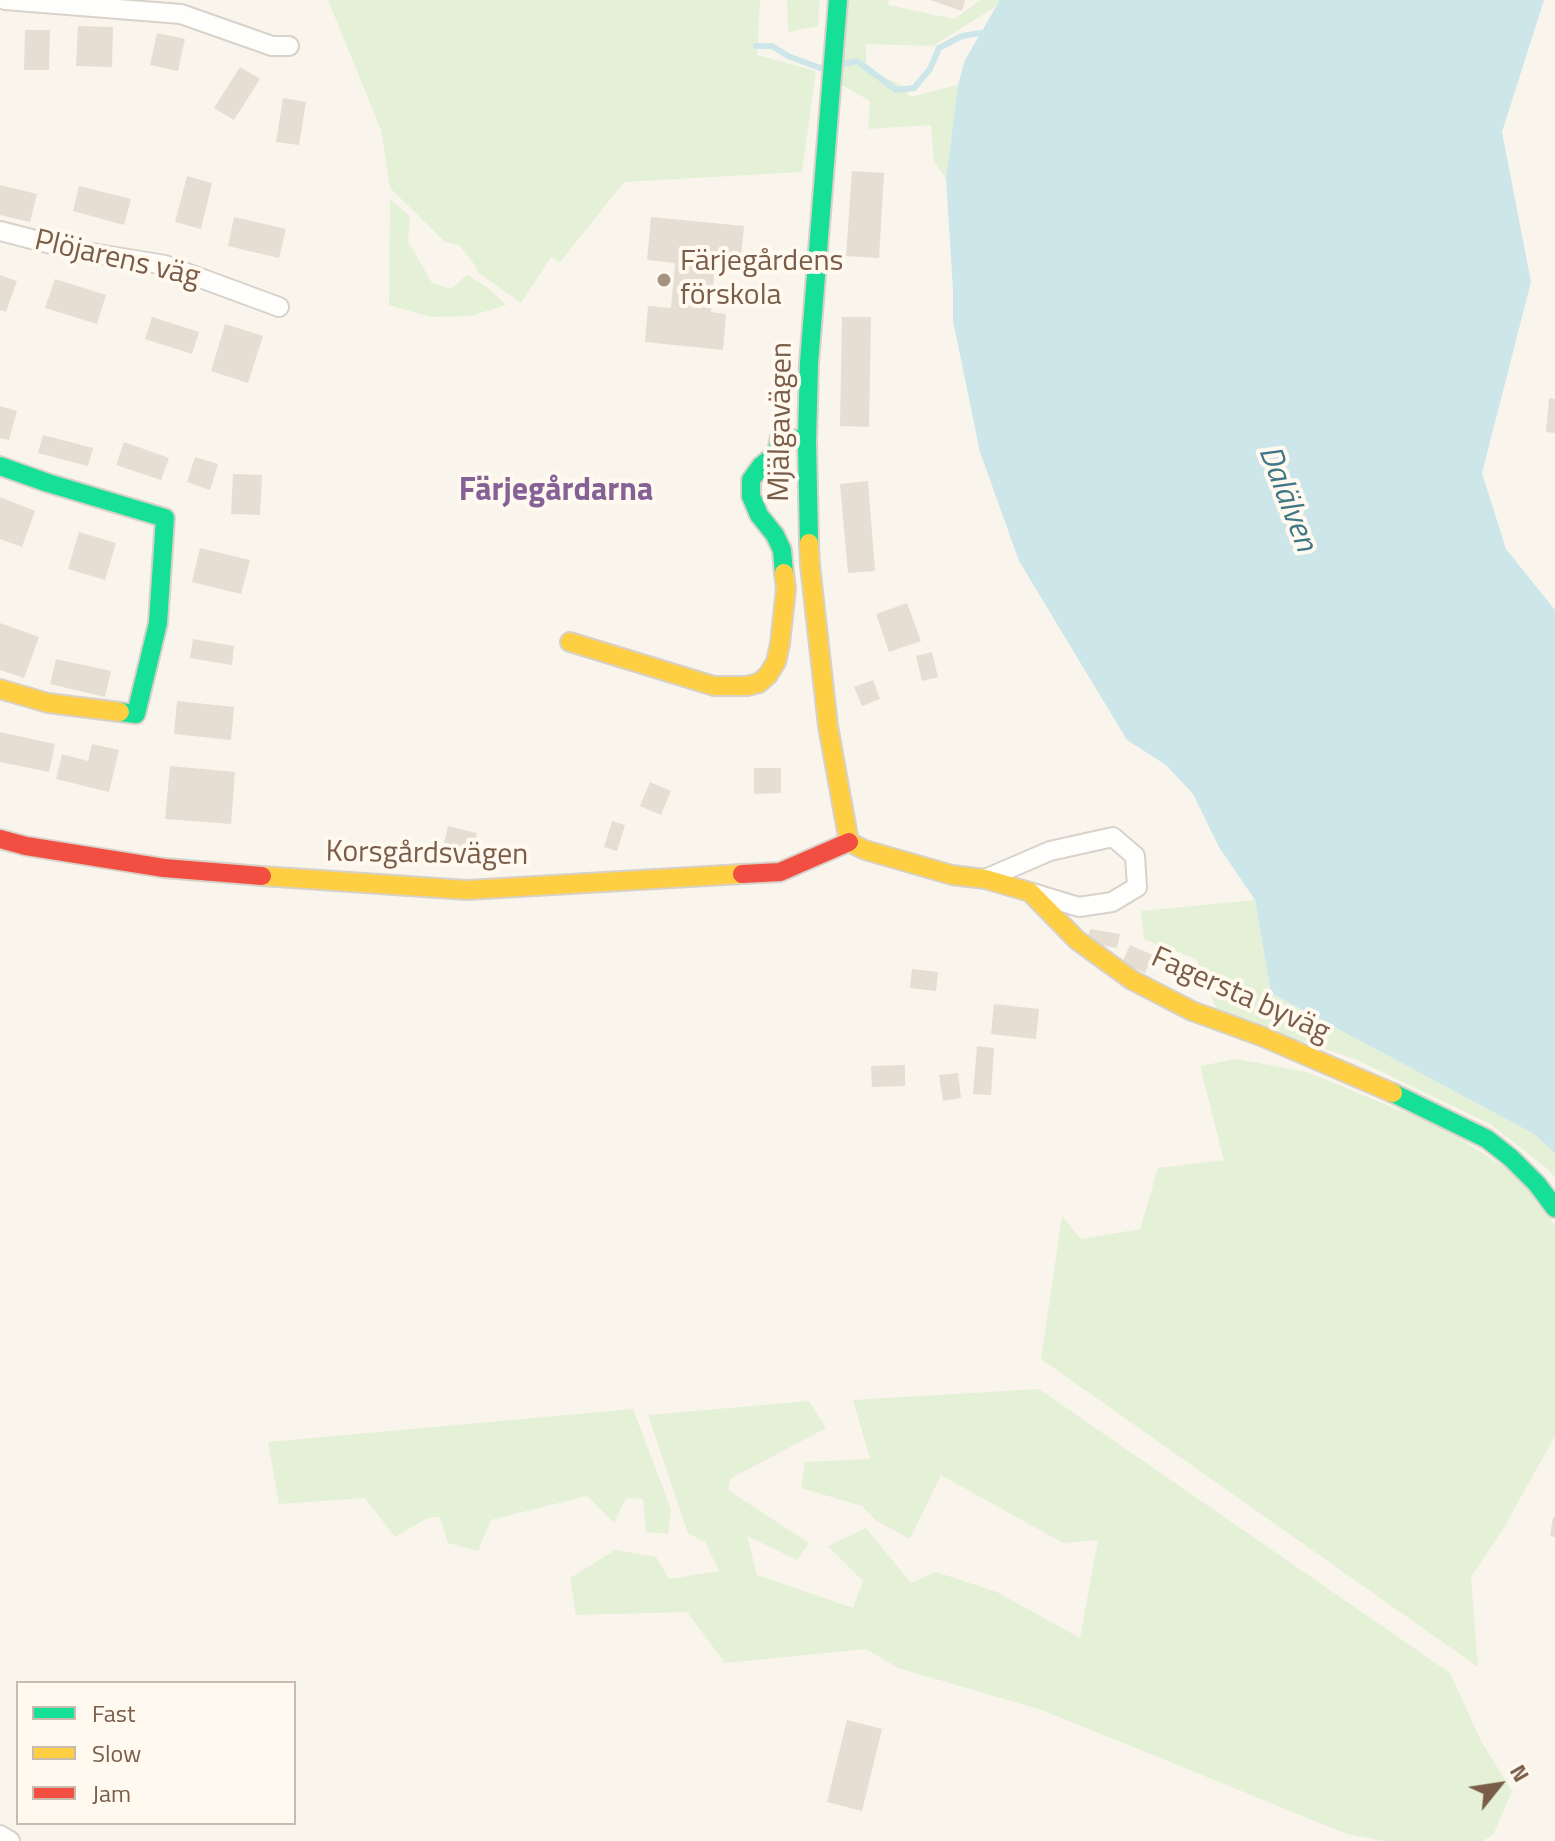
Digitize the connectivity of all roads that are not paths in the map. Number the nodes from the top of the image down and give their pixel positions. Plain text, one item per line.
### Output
1 (5, 0) edge
2 (838, 0) edge
3 (289, 46) dead end
4 (0, 231) edge
5 (279, 307) dead end
6 (807, 441) junction
7 (0, 466) edge
8 (570, 642) dead end
9 (0, 689) edge
10 (0, 839) edge
11 (849, 842) junction
12 (985, 879) junction
13 (1030, 892) junction
14 (1555, 1208) edge
15 (0, 1835) edge
16 (10, 1841) edge

1 - 3 street
2 - 6 street, Mjälgavägen
4 - 5 street, Plöjarens väg
6 - 8 street
6 - 11 street, Mjälgavägen
7 - 9 street
10 - 11 street, Korsgårdsvägen
11 - 12 street, Fagersta byväg
12 - 13 street, Fagersta byväg
12 - 13 street
13 - 14 street, Fagersta byväg
15 - 16 street

